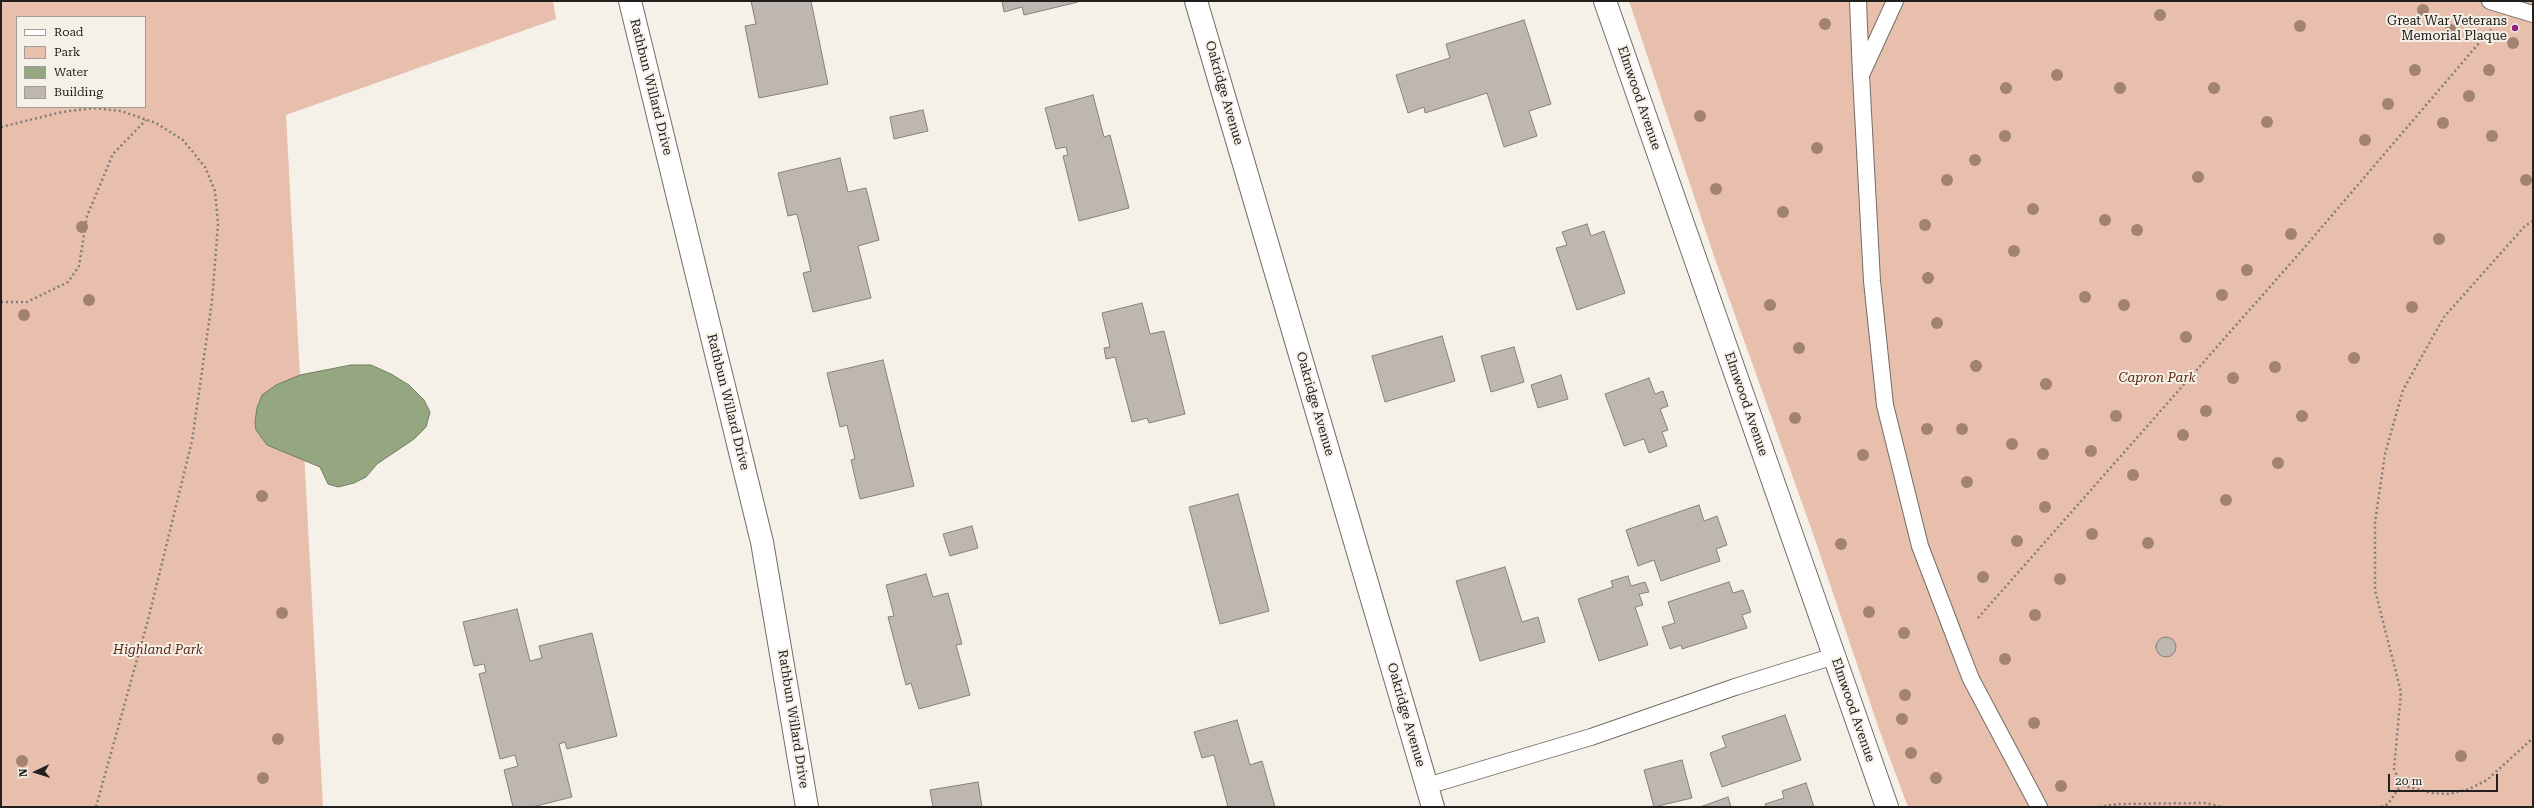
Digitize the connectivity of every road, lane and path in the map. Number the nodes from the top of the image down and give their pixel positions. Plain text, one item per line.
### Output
1 (630, 1) edge
2 (1196, 1) edge
3 (1605, 1) edge
4 (1858, 1) edge
5 (1895, 1) edge
6 (2490, 1) edge
7 (2512, 4) edge
8 (2533, 14) edge
9 (1861, 74) junction
10 (146, 120) junction
11 (1, 127) edge
12 (2533, 221) edge
13 (1, 302) edge
14 (1956, 643) junction
15 (1834, 656) junction
16 (2533, 738) edge
17 (2401, 785) junction
18 (1427, 786) junction
19 (96, 807) edge
20 (807, 807) edge
21 (1433, 807) edge
22 (1887, 807) edge
23 (2039, 807) edge
24 (2099, 807) edge
25 (2221, 807) edge
26 (2381, 807) edge

1 - 20 street, Rathbun Willard Drive
2 - 18 street, Oakridge Avenue
3 - 15 street, Elmwood Avenue
4 - 9 lane
5 - 9 lane
6 - 7 lane
7 - 8 lane
7 - 14 path
9 - 14 lane
10 - 11 path
10 - 13 path
10 - 19 path
12 - 17 path
14 - 23 lane
15 - 18 lane
15 - 22 street, Elmwood Avenue
16 - 17 path
17 - 26 path
18 - 21 street, Oakridge Avenue
24 - 25 path

